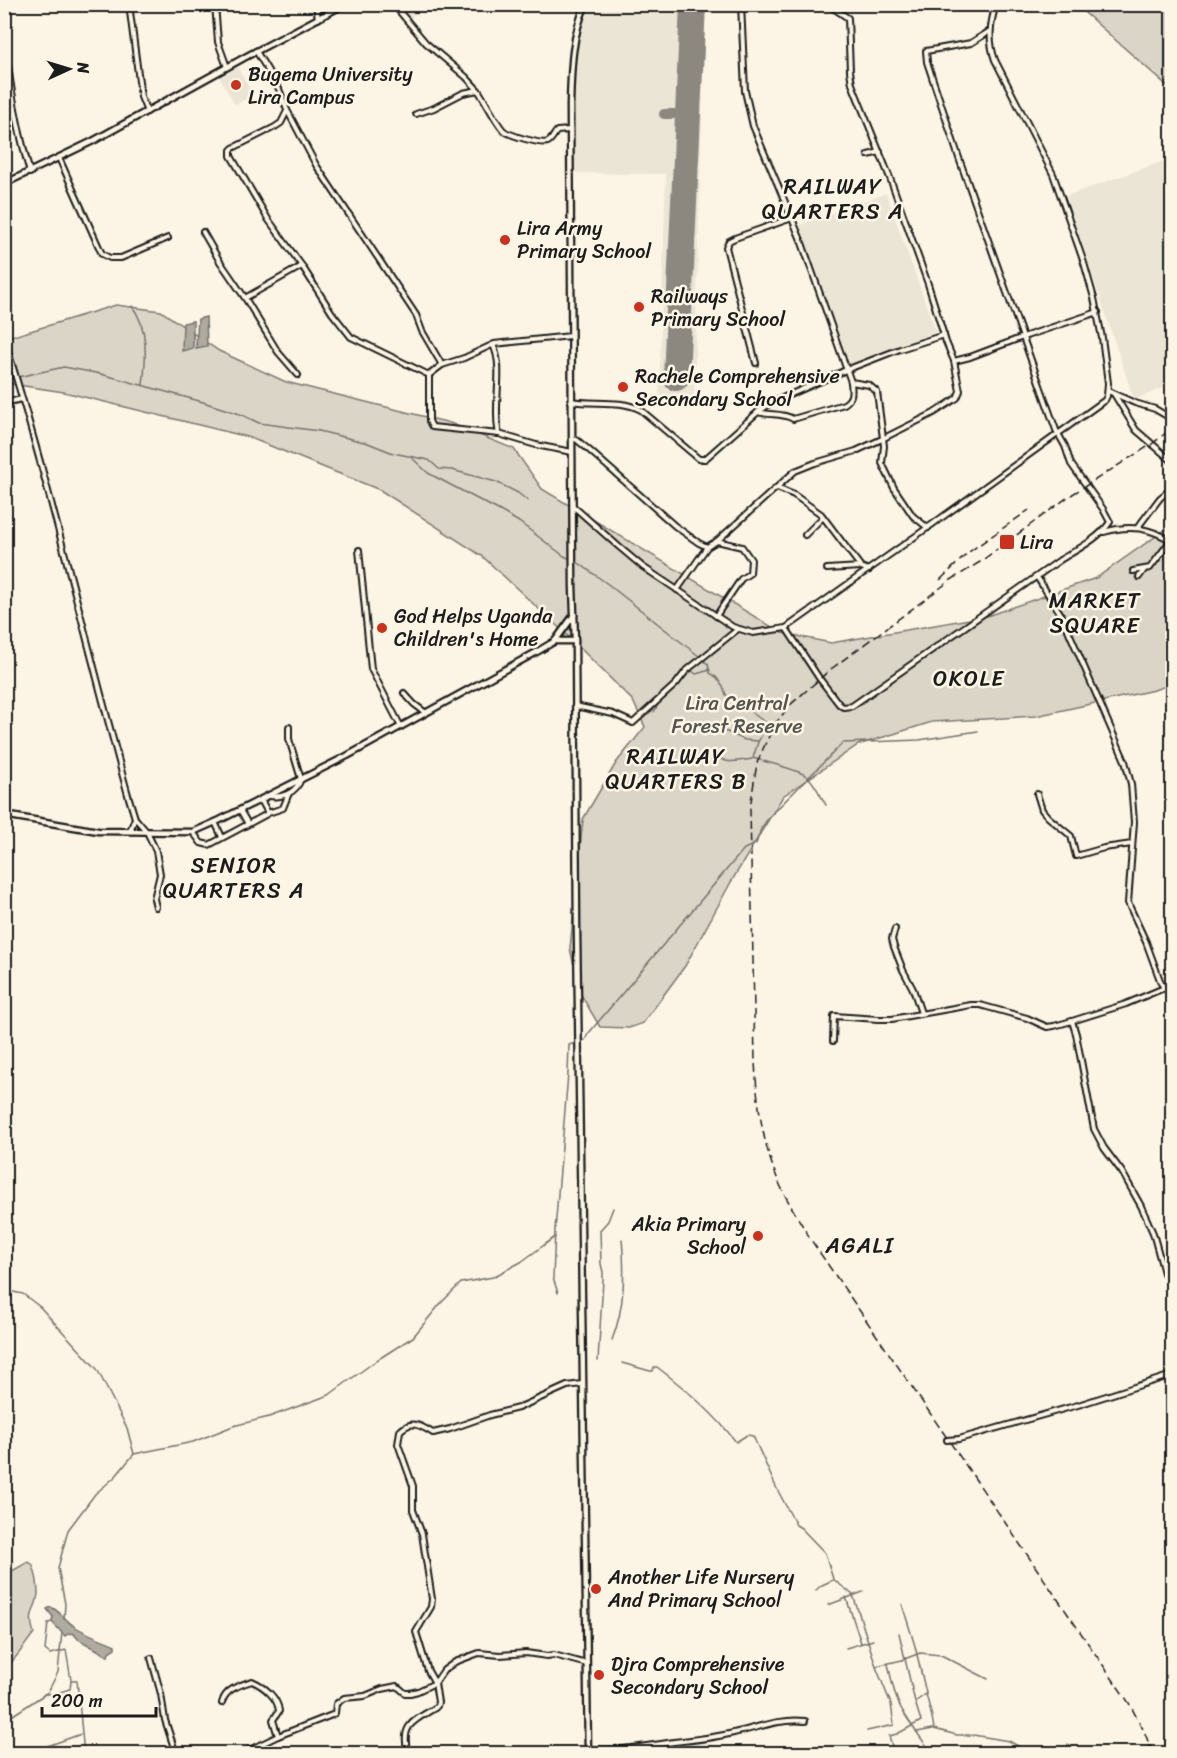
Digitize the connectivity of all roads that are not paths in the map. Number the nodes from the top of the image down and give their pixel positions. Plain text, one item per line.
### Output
1 (129, 4) edge
2 (215, 4) edge
3 (316, 4) edge
4 (345, 4) edge
5 (393, 4) edge
6 (586, 4) edge
7 (741, 4) edge
8 (826, 4) edge
9 (996, 4) edge
10 (318, 19) junction
11 (990, 30) junction
12 (4, 33) edge
13 (256, 51) junction
14 (227, 68) junction
15 (478, 90) junction
16 (287, 110) junction
17 (147, 112) junction
18 (416, 114) dead end
19 (570, 130) junction
20 (880, 152) junction
21 (868, 155) dead end
22 (59, 158) junction
23 (30, 173) junction
24 (4, 184) edge
25 (792, 218) junction
26 (203, 232) dead end
27 (168, 238) dead end
28 (302, 266) junction
29 (245, 298) junction
30 (1098, 312) junction
31 (944, 335) junction
32 (571, 336) junction
33 (1023, 337) junction
34 (4, 338) edge
35 (493, 345) junction
36 (954, 361) junction
37 (756, 363) dead end
38 (442, 365) junction
39 (846, 370) junction
40 (298, 375) dead end
41 (429, 375) junction
42 (851, 382) junction
43 (1108, 391) junction
44 (1114, 394) junction
45 (22, 399) junction
46 (571, 401) junction
47 (4, 403) edge
48 (758, 412) junction
49 (1173, 419) edge
50 (499, 434) junction
51 (1058, 435) junction
52 (572, 438) junction
53 (882, 439) junction
54 (572, 452) junction
55 (1173, 461) edge
56 (777, 488) junction
57 (1173, 488) edge
58 (572, 505) junction
59 (823, 517) junction
60 (928, 528) junction
61 (1138, 528) junction
62 (1100, 533) junction
63 (805, 535) dead end
64 (717, 541) junction
65 (1172, 541) edge
66 (707, 547) junction
67 (359, 550) dead end
68 (861, 567) junction
69 (827, 568) dead end
70 (869, 570) junction
71 (1145, 570) junction
72 (1133, 571) dead end
73 (1037, 577) junction
74 (1139, 577) dead end
75 (677, 590) junction
76 (574, 615) junction
77 (716, 616) junction
78 (786, 628) junction
79 (738, 629) junction
80 (555, 641) junction
81 (575, 641) junction
82 (404, 693) dead end
83 (574, 706) junction
84 (427, 713) junction
85 (289, 727) dead end
86 (401, 727) junction
87 (301, 779) junction
88 (289, 793) junction
89 (1037, 794) dead end
90 (269, 796) junction
91 (261, 800) junction
92 (240, 810) junction
93 (268, 813) junction
94 (4, 815) edge
95 (135, 818) junction
96 (215, 822) junction
97 (248, 824) junction
98 (130, 831) junction
99 (147, 832) junction
100 (193, 832) junction
101 (222, 837) junction
102 (1132, 844) junction
103 (156, 908) dead end
104 (895, 929) dead end
105 (1164, 988) junction
106 (1173, 993) edge
107 (921, 1013) junction
108 (1072, 1021) junction
109 (833, 1041) dead end
110 (1173, 1287) edge
111 (1173, 1375) edge
112 (582, 1384) junction
113 (947, 1440) dead end
114 (151, 1658) dead end
115 (587, 1664) junction
116 (435, 1683) junction
117 (222, 1703) dead end
118 (805, 1721) dead end
119 (278, 1736) junction
120 (588, 1751) edge
121 (176, 1754) edge
122 (241, 1754) edge
123 (408, 1754) edge

1 - 17 street
2 - 14 street
3 - 10 street
4 - 10 main road
5 - 15 street
6 - 19 main road
7 - 25 street
8 - 20 street
9 - 11 street
10 - 13 main road
11 - 30 street
11 - 33 street
12 - 23 street
13 - 14 main road
13 - 16 street
14 - 17 main road
15 - 18 street
15 - 19 street
16 - 28 street
16 - 38 street
17 - 22 main road
19 - 32 main road
20 - 21 street
20 - 31 street
22 - 23 main road
22 - 27 street
23 - 24 main road
25 - 37 street
25 - 39 street
26 - 29 street
28 - 29 street
28 - 41 street
29 - 40 street
30 - 33 street
30 - 43 street
31 - 36 street
31 - 39 street
32 - 35 street
32 - 46 main road
33 - 36 street
33 - 51 street
34 - 45 street
35 - 38 street
35 - 50 street
36 - 53 street
38 - 41 street
39 - 42 street
39 - 48 street
41 - 50 street
42 - 48 street
42 - 53 street
43 - 44 street
43 - 51 street
44 - 49 street
44 - 55 street
45 - 47 street
45 - 95 street
46 - 48 street
46 - 52 main road
50 - 54 street
51 - 60 street
51 - 62 street
52 - 54 main road
52 - 66 street
53 - 56 street
53 - 60 street
54 - 58 main road
56 - 59 street
56 - 64 street
57 - 61 street
58 - 75 street
58 - 76 main road
59 - 63 street
59 - 68 street
60 - 70 street
61 - 62 street
61 - 65 street
62 - 73 street
64 - 66 street
64 - 77 street
65 - 71 street
66 - 75 street
67 - 86 street
68 - 69 street
68 - 70 street
70 - 78 street
71 - 72 street
71 - 74 street
73 - 78 street
73 - 102 street
75 - 77 street
76 - 80 main road
76 - 81 main road
77 - 79 street
78 - 79 street
79 - 83 street
80 - 81 main road
80 - 84 main road
81 - 83 main road
82 - 84 street
83 - 112 main road
84 - 86 main road
85 - 87 street
86 - 87 main road
87 - 88 street
87 - 90 main road
88 - 90 street
88 - 93 street
89 - 102 street
90 - 91 main road
91 - 92 main road
91 - 93 street
92 - 96 main road
92 - 97 street
93 - 97 street
94 - 98 main road
95 - 98 street
95 - 99 street
96 - 100 main road
96 - 101 street
97 - 101 street
98 - 99 main road
99 - 100 main road
99 - 103 street
100 - 101 street
102 - 105 street
104 - 107 street
105 - 106 street
105 - 108 street
107 - 108 street
107 - 109 street
108 - 110 street
111 - 113 street
112 - 115 main road
112 - 116 street
114 - 121 street
115 - 116 street
115 - 120 main road
116 - 119 street
116 - 123 street
117 - 119 street
118 - 120 street
119 - 122 street

